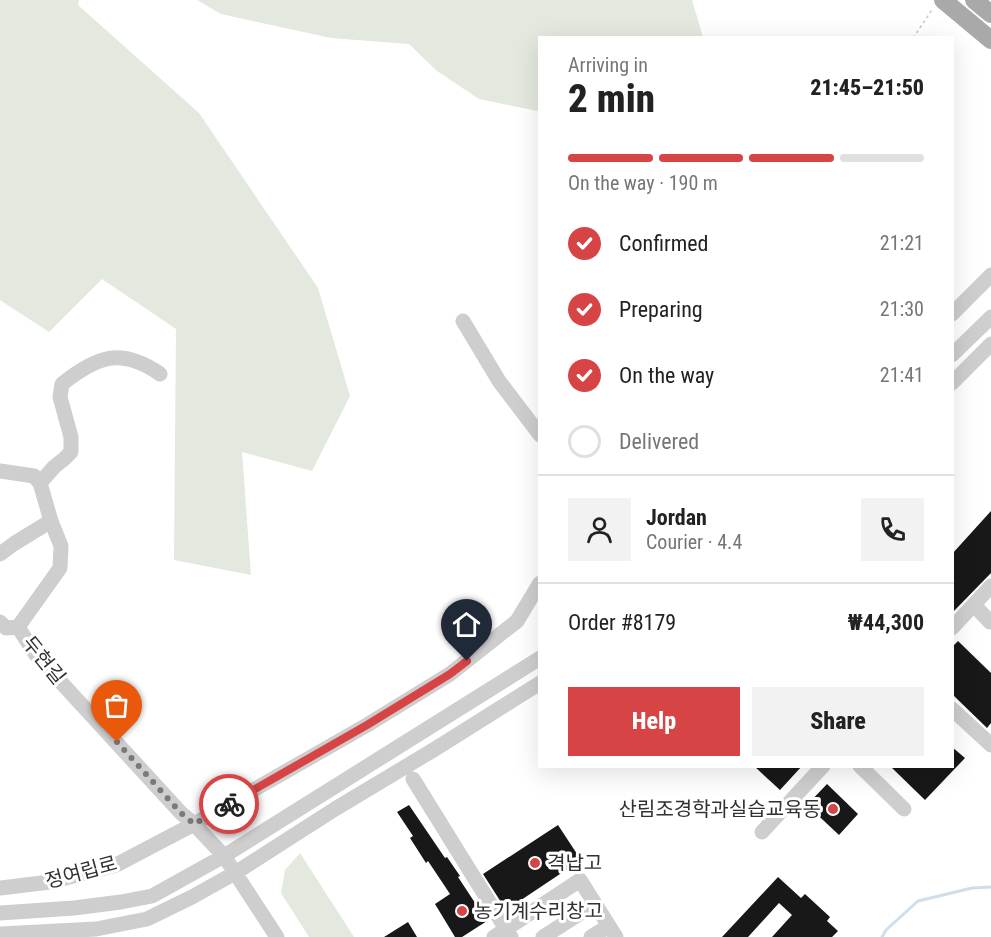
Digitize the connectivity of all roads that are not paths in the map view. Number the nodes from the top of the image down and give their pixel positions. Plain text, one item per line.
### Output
1 (974, 0) edge
2 (939, 2) edge
3 (991, 14) edge
4 (991, 40) edge
5 (991, 275) edge
6 (954, 312) edge
7 (991, 317) edge
8 (463, 321) dead end
9 (991, 344) edge
10 (954, 353) edge
11 (160, 374) dead end
12 (954, 381) edge
13 (538, 432) edge
14 (0, 471) edge
15 (40, 483) junction
16 (51, 521) junction
17 (0, 554) edge
18 (538, 586) edge
19 (991, 586) edge
20 (974, 605) junction
21 (991, 621) edge
22 (0, 622) edge
23 (954, 626) edge
24 (18, 627) junction
25 (538, 659) edge
26 (538, 683) edge
27 (954, 711) edge
28 (991, 745) edge
29 (427, 754) junction
30 (821, 768) edge
31 (862, 768) edge
32 (413, 779) junction
33 (385, 780) junction
34 (904, 808) dead end
35 (194, 824) junction
36 (762, 832) dead end
37 (224, 856) junction
38 (235, 873) junction
39 (0, 888) edge
40 (595, 904) junction
41 (0, 913) edge
42 (612, 931) edge
43 (0, 934) edge
44 (503, 934) edge
45 (277, 937) edge
46 (543, 937) edge
47 (591, 937) edge

1 - 3 main road
2 - 4 main road
5 - 6 street
7 - 10 street
8 - 13 street
9 - 12 street
11 - 15 street
14 - 15 street
15 - 16 street, 두현길
16 - 17 street
16 - 24 street, 두현길
18 - 35 street, 정여립로
19 - 20 street
20 - 21 street
20 - 23 street
22 - 24 street, 두현길
24 - 35 street, 두현길
25 - 37 street, 정여립로
26 - 29 street
27 - 28 street
29 - 32 street
29 - 33 street
30 - 36 street
31 - 34 street
32 - 33 street
32 - 44 street
33 - 38 street
35 - 37 street, 두현길
35 - 39 street, 정여립로
37 - 38 street, 두현길
37 - 41 street, 정여립로
38 - 43 street
38 - 45 street, 두현길
40 - 42 street
40 - 44 street
40 - 46 street
42 - 47 street

